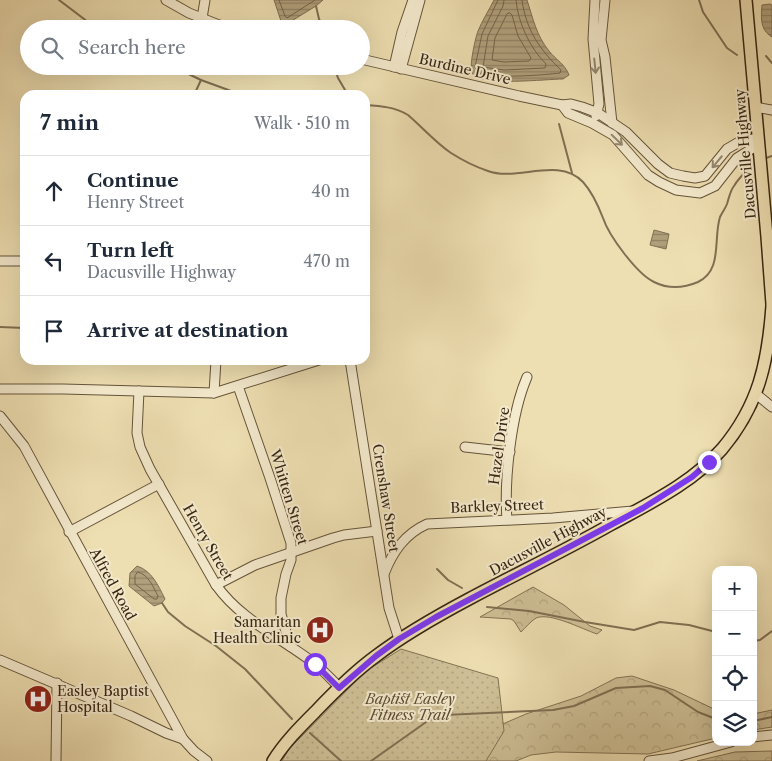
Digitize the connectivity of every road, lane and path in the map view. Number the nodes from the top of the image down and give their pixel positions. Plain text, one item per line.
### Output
1 (166, 0) edge
2 (205, 0) edge
3 (414, 0) edge
4 (420, 0) edge
5 (746, 0) edge
6 (600, 2) edge
7 (202, 18) junction
8 (207, 20) edge
9 (597, 39) junction
10 (370, 61) edge
11 (397, 68) junction
12 (562, 105) junction
13 (755, 107) junction
14 (772, 110) edge
15 (598, 113) junction
16 (592, 122) junction
17 (612, 123) junction
18 (758, 142) junction
19 (0, 261) edge
20 (20, 261) edge
21 (772, 305) edge
22 (216, 365) edge
23 (303, 365) edge
24 (351, 365) edge
25 (527, 377) dead end
26 (238, 386) junction
27 (0, 389) edge
28 (139, 391) junction
29 (214, 393) junction
30 (756, 394) junction
31 (772, 407) edge
32 (0, 416) edge
33 (465, 447) dead end
34 (510, 452) junction
35 (158, 484) junction
36 (637, 511) junction
37 (507, 520) junction
38 (377, 531) junction
39 (69, 532) junction
40 (292, 552) junction
41 (384, 574) junction
42 (216, 585) junction
43 (399, 639) junction
44 (290, 646) junction
45 (0, 660) edge
46 (57, 683) junction
47 (339, 688) junction
48 (772, 735) edge
49 (757, 737) edge
50 (183, 738) junction
51 (716, 746) edge
52 (56, 761) edge
53 (207, 761) edge
54 (273, 761) edge
55 (649, 761) edge

1 - 7 street
2 - 7 street
3 - 11 street
4 - 11 street
5 - 13 main road, Dacusville Highway
6 - 9 street
7 - 8 street
9 -> 15 street
9 - 17 street
10 - 11 street, Burdine Drive
11 - 12 street, Burdine Drive
12 - 15 street, Burdine Drive
12 - 16 street, Burdine Drive
13 - 14 street
13 - 18 main road, Dacusville Highway
15 - 16 street
15 - 17 street, Burdine Drive
16 -> 18 street, Burdine Drive
18 -> 17 street, Burdine Drive
18 - 21 main road, Dacusville Highway
19 - 20 street
21 - 30 main road, Dacusville Highway
22 - 29 street
23 - 26 street
24 - 38 street, Crenshaw Street
25 - 34 street, Hazel Drive
26 - 29 street
26 - 40 street, Whitten Street
27 - 28 street
28 - 29 street
28 - 35 street, Henry Street
30 - 31 street
30 - 36 main road, Dacusville Highway
32 - 39 street, Alfred Road
33 - 34 street
34 - 37 street, Hazel Drive
35 - 39 street
35 - 42 street, Henry Street
36 - 37 street, Barkley Street
36 - 43 main road, Dacusville Highway
37 - 41 street, Barkley Street
38 - 40 street
38 - 41 street, Crenshaw Street
39 - 50 street, Alfred Road
40 - 42 street
40 - 44 street, Whitten Street
41 - 43 street, Crenshaw Street
42 - 44 street, Henry Street
43 - 47 main road, Dacusville Highway
44 - 47 street, Henry Street
45 - 46 street
46 - 50 street
46 - 52 street
47 - 54 main road, Dacusville Highway
48 - 49 street
50 - 53 street, Alfred Road
51 - 55 street

